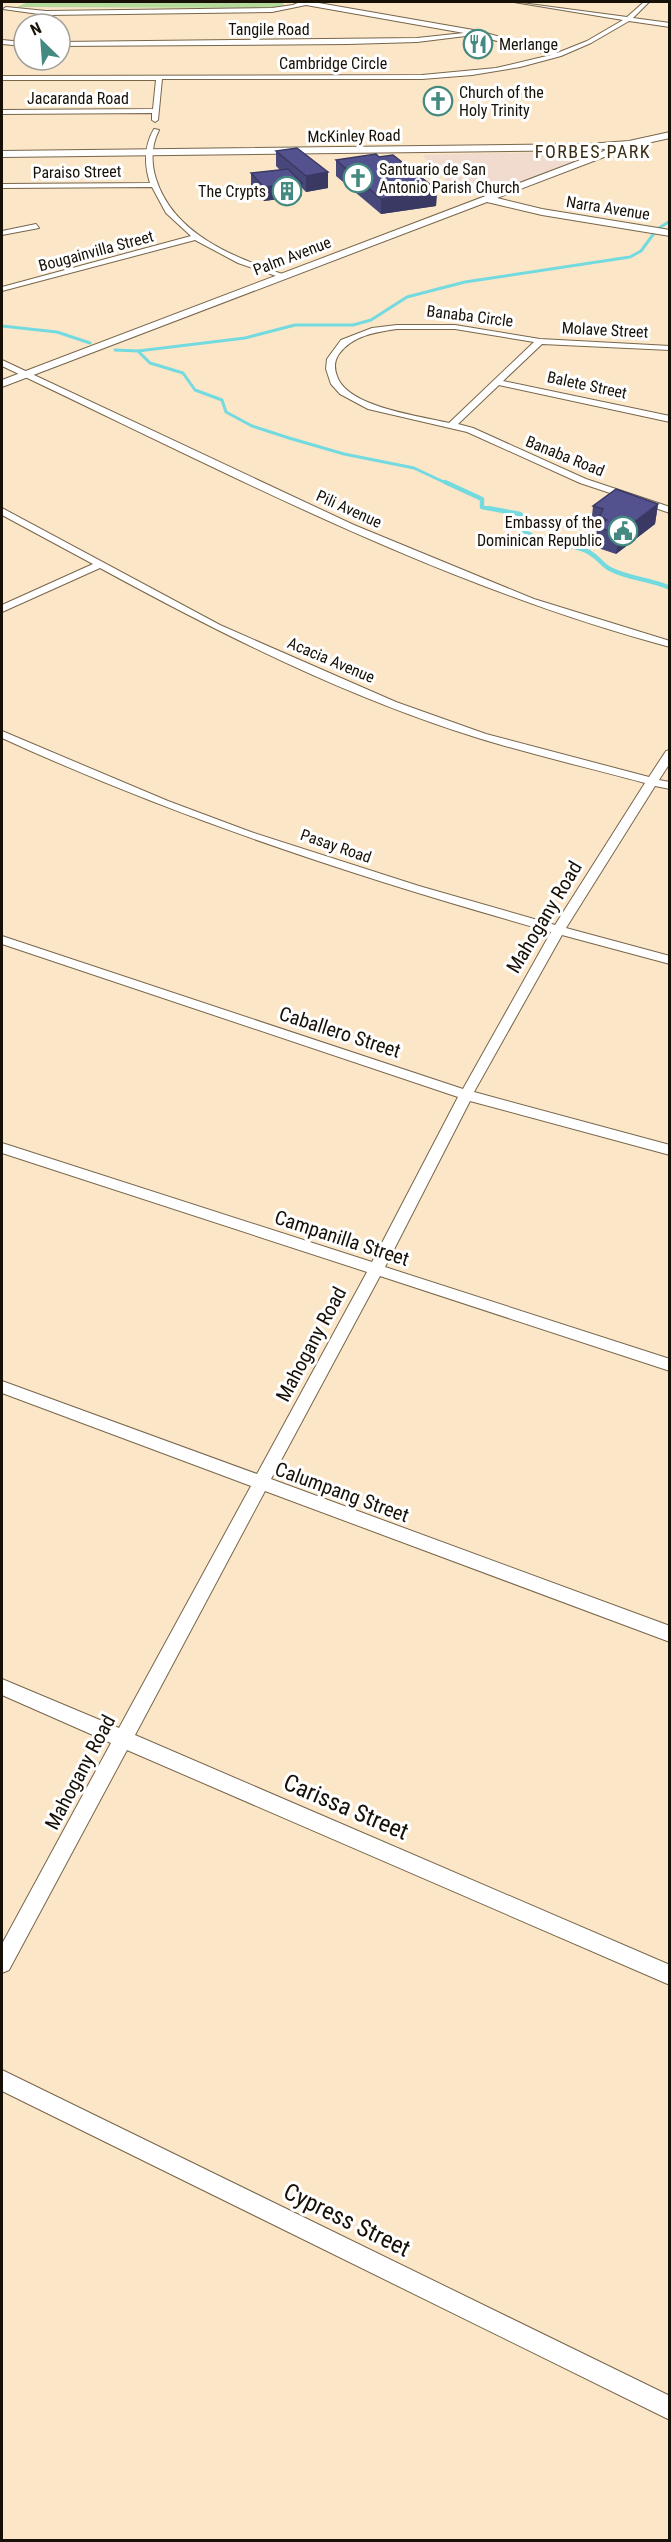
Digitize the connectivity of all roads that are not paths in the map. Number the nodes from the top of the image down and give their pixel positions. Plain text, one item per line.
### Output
1 (21, 2) edge
2 (288, 2) edge
3 (332, 2) edge
4 (516, 2) edge
5 (647, 2) edge
6 (308, 3) edge
7 (323, 7) junction
8 (4, 10) edge
9 (628, 18) junction
10 (669, 25) edge
11 (479, 33) junction
12 (72, 44) edge
13 (559, 55) junction
14 (2, 78) edge
15 (159, 78) junction
16 (155, 111) junction
17 (2, 112) edge
18 (669, 135) edge
19 (607, 146) junction
20 (587, 147) junction
21 (151, 149) junction
22 (2, 154) edge
23 (594, 158) junction
24 (153, 185) junction
25 (2, 186) edge
26 (490, 197) junction
27 (36, 226) dead end
28 (2, 233) edge
29 (669, 233) edge
30 (197, 237) junction
31 (282, 277) junction
32 (2, 289) edge
33 (540, 341) junction
34 (669, 348) edge
35 (2, 363) edge
36 (27, 375) junction
37 (498, 382) junction
38 (2, 384) edge
39 (669, 419) edge
40 (452, 425) junction
41 (669, 510) edge
42 (2, 511) edge
43 (101, 564) junction
44 (2, 609) edge
45 (669, 644) edge
46 (2, 734) edge
47 (669, 753) edge
48 (653, 782) junction
49 (669, 786) edge
50 (558, 930) junction
51 (2, 940) edge
52 (669, 960) edge
53 (466, 1095) junction
54 (2, 1148) edge
55 (669, 1150) edge
56 (375, 1271) junction
57 (669, 1365) edge
58 (2, 1387) edge
59 (259, 1484) junction
60 (669, 1634) edge
61 (2, 1687) edge
62 (122, 1738) junction
63 (2, 1963) edge
64 (669, 1975) edge
65 (2, 2080) edge
66 (669, 2409) edge

1 - 8 street
2 - 6 street
3 - 7 street
4 - 9 street
5 - 9 street, Cambridge Circle
6 - 7 street
6 - 8 street
7 - 11 street
9 - 10 street
9 - 13 street, Cambridge Circle
11 - 12 street, Tangile Road
11 - 13 street
13 - 15 street, Cambridge Circle
14 - 15 street, Cambridge Circle
15 - 16 street
16 - 17 street, Jacaranda Road
16 - 21 street
18 - 19 street, McKinley Road
19 - 20 street, McKinley Road
19 - 23 street, Palm Avenue
20 - 21 street, McKinley Road
20 - 23 street
21 - 22 street, McKinley Road
21 - 24 street
23 - 26 street, Palm Avenue
24 - 25 street, Paraiso Street
24 - 30 street
26 - 29 street, Narra Avenue
26 - 31 street, Palm Avenue
27 - 28 street
30 - 31 street
30 - 32 street, Bougainvilla Street
31 - 36 street, Palm Avenue
33 - 34 street, Molave Street
33 - 37 street, Banaba Circle
33 - 40 street, Banaba Circle
35 - 36 street, Pili Avenue
36 - 38 street, Palm Avenue
36 - 45 street, Pili Avenue
37 - 39 street, Balete Street
37 - 40 street, Banaba Circle
40 - 41 street, Banaba Road
42 - 43 street, Acacia Avenue
43 - 44 street
43 - 48 street, Acacia Avenue
46 - 50 street, Pasay Road
47 - 48 street, Mahogany Road
48 - 49 street, Acacia Avenue
48 - 50 street, Mahogany Road
50 - 52 street, Pasay Road
50 - 53 street, Mahogany Road
51 - 53 street, Caballero Street
53 - 55 street, Caballero Street
53 - 56 street, Mahogany Road
54 - 56 street, Campanilla Street
56 - 57 street, Campanilla Street
56 - 59 street, Mahogany Road
58 - 59 street, Calumpang Street
59 - 60 street, Calumpang Street
59 - 62 street, Mahogany Road
61 - 62 street, Carissa Street
62 - 63 street, Mahogany Road
62 - 64 street, Carissa Street
65 - 66 street, Cypress Street

